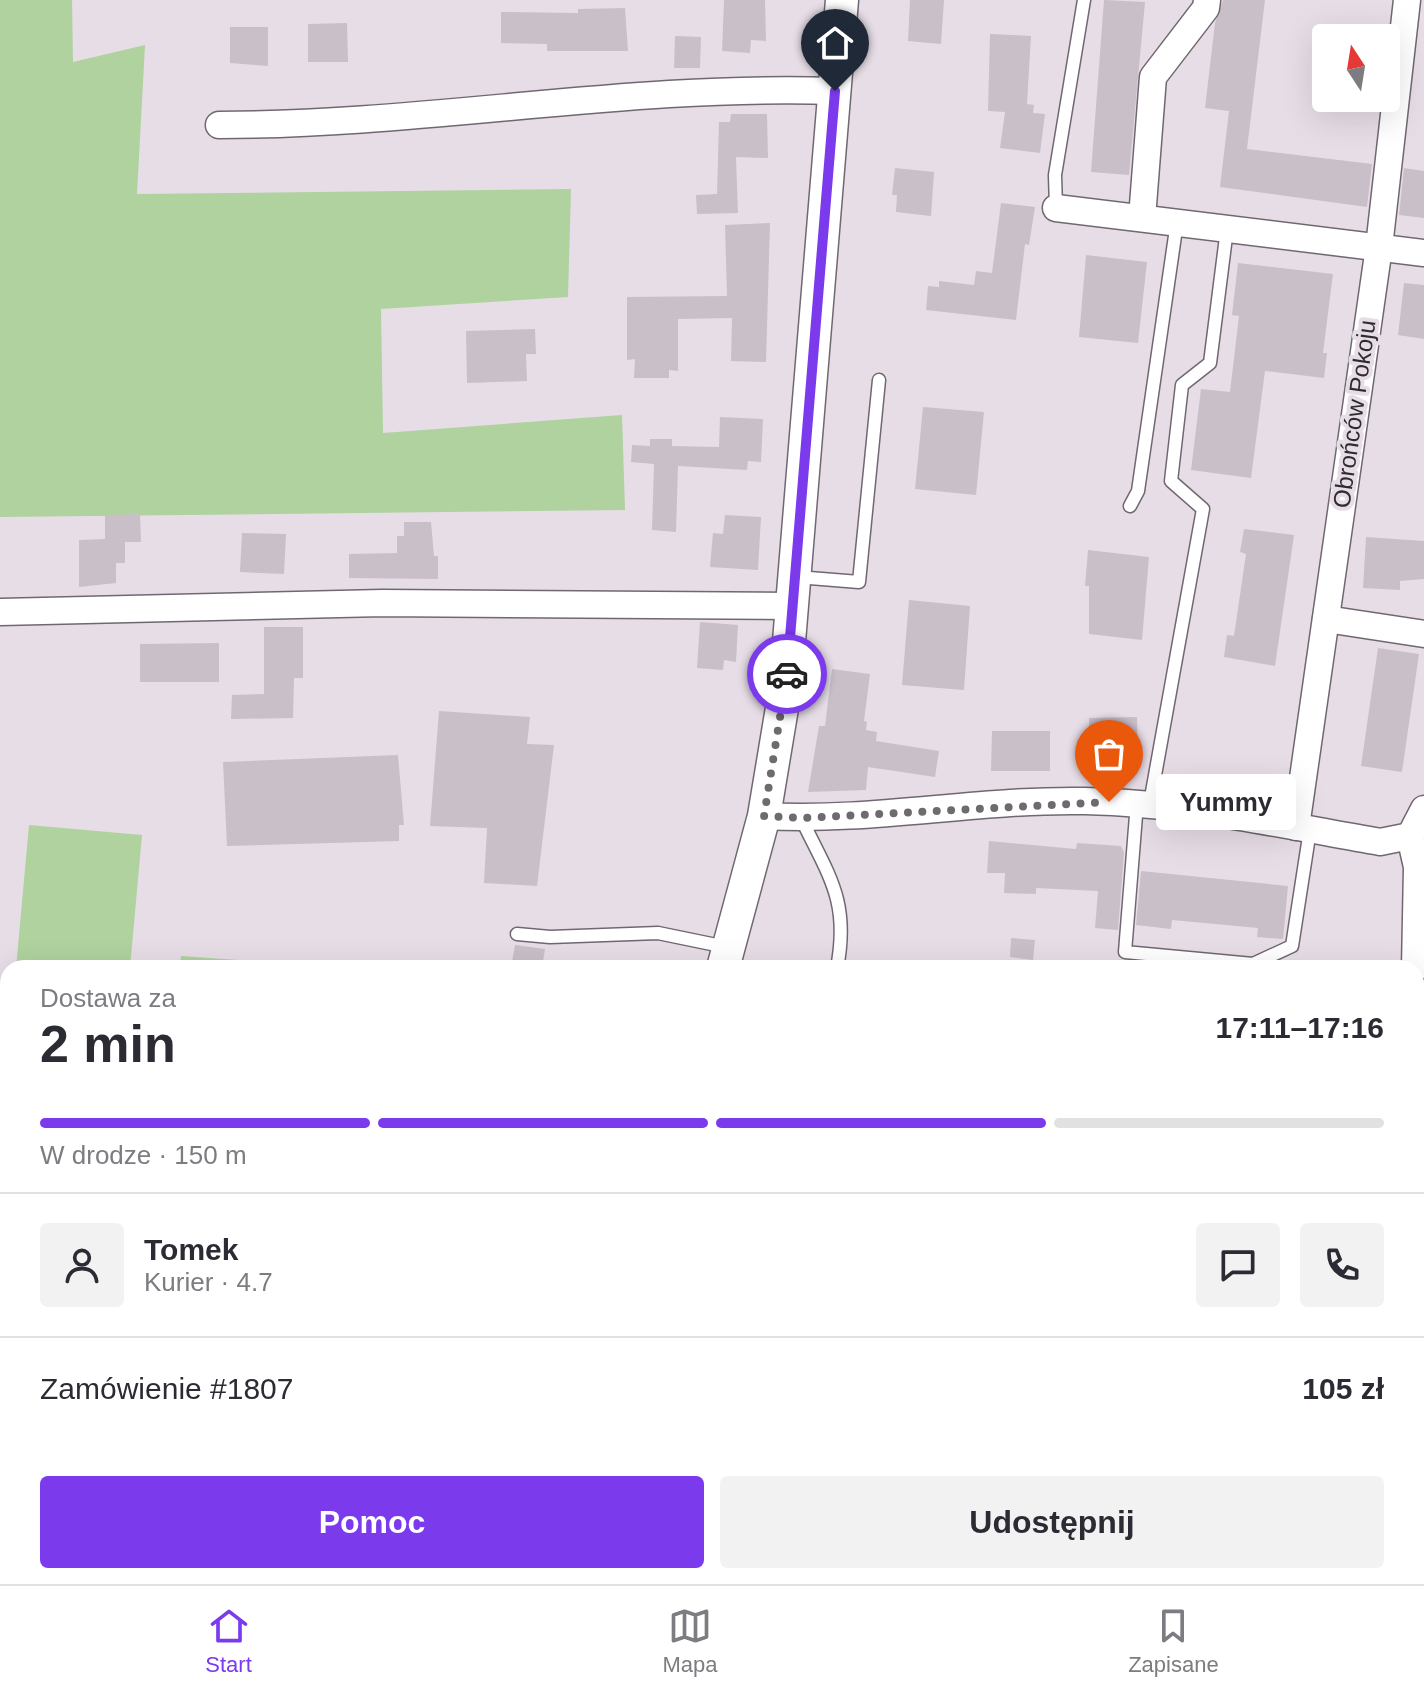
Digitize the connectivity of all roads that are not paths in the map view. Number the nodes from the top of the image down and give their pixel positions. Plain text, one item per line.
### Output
1 (842, 0) edge
2 (1084, 0) edge
3 (1207, 0) edge
4 (1407, 0) edge
5 (835, 91) junction
6 (219, 125) dead end
7 (1056, 208) joint
8 (1142, 218) junction
9 (1177, 222) junction
10 (1227, 229) junction
11 (1379, 247) junction
12 (1424, 253) edge
13 (879, 380) dead end
14 (1130, 506) dead end
15 (796, 592) junction
16 (0, 612) edge
17 (1326, 619) junction
18 (1424, 634) edge
19 (1144, 803) junction
20 (1424, 809) edge
21 (764, 816) junction
22 (801, 818) junction
23 (1303, 828) junction
24 (1410, 836) junction
25 (517, 934) dead end
26 (726, 958) edge
27 (838, 960) edge
28 (1210, 960) edge
29 (1262, 960) edge
30 (1415, 960) edge

1 - 5 street
2 - 7 lane
3 - 8 street
4 - 11 street, Obrońców Pokoju
5 - 6 street
5 - 15 street
7 - 8 street
8 - 9 street
9 - 10 street
9 - 14 lane
10 - 11 street
10 - 19 lane
11 - 12 street
11 - 17 street, Obrońców Pokoju
13 - 15 lane
15 - 16 street
15 - 21 street
17 - 18 street
17 - 23 street, Obrońców Pokoju
19 - 22 street
19 - 23 street
19 - 28 lane
20 - 24 street
21 - 22 street
21 - 26 street
22 - 27 lane
23 - 24 street
23 - 29 lane
24 - 30 street
25 - 26 lane

